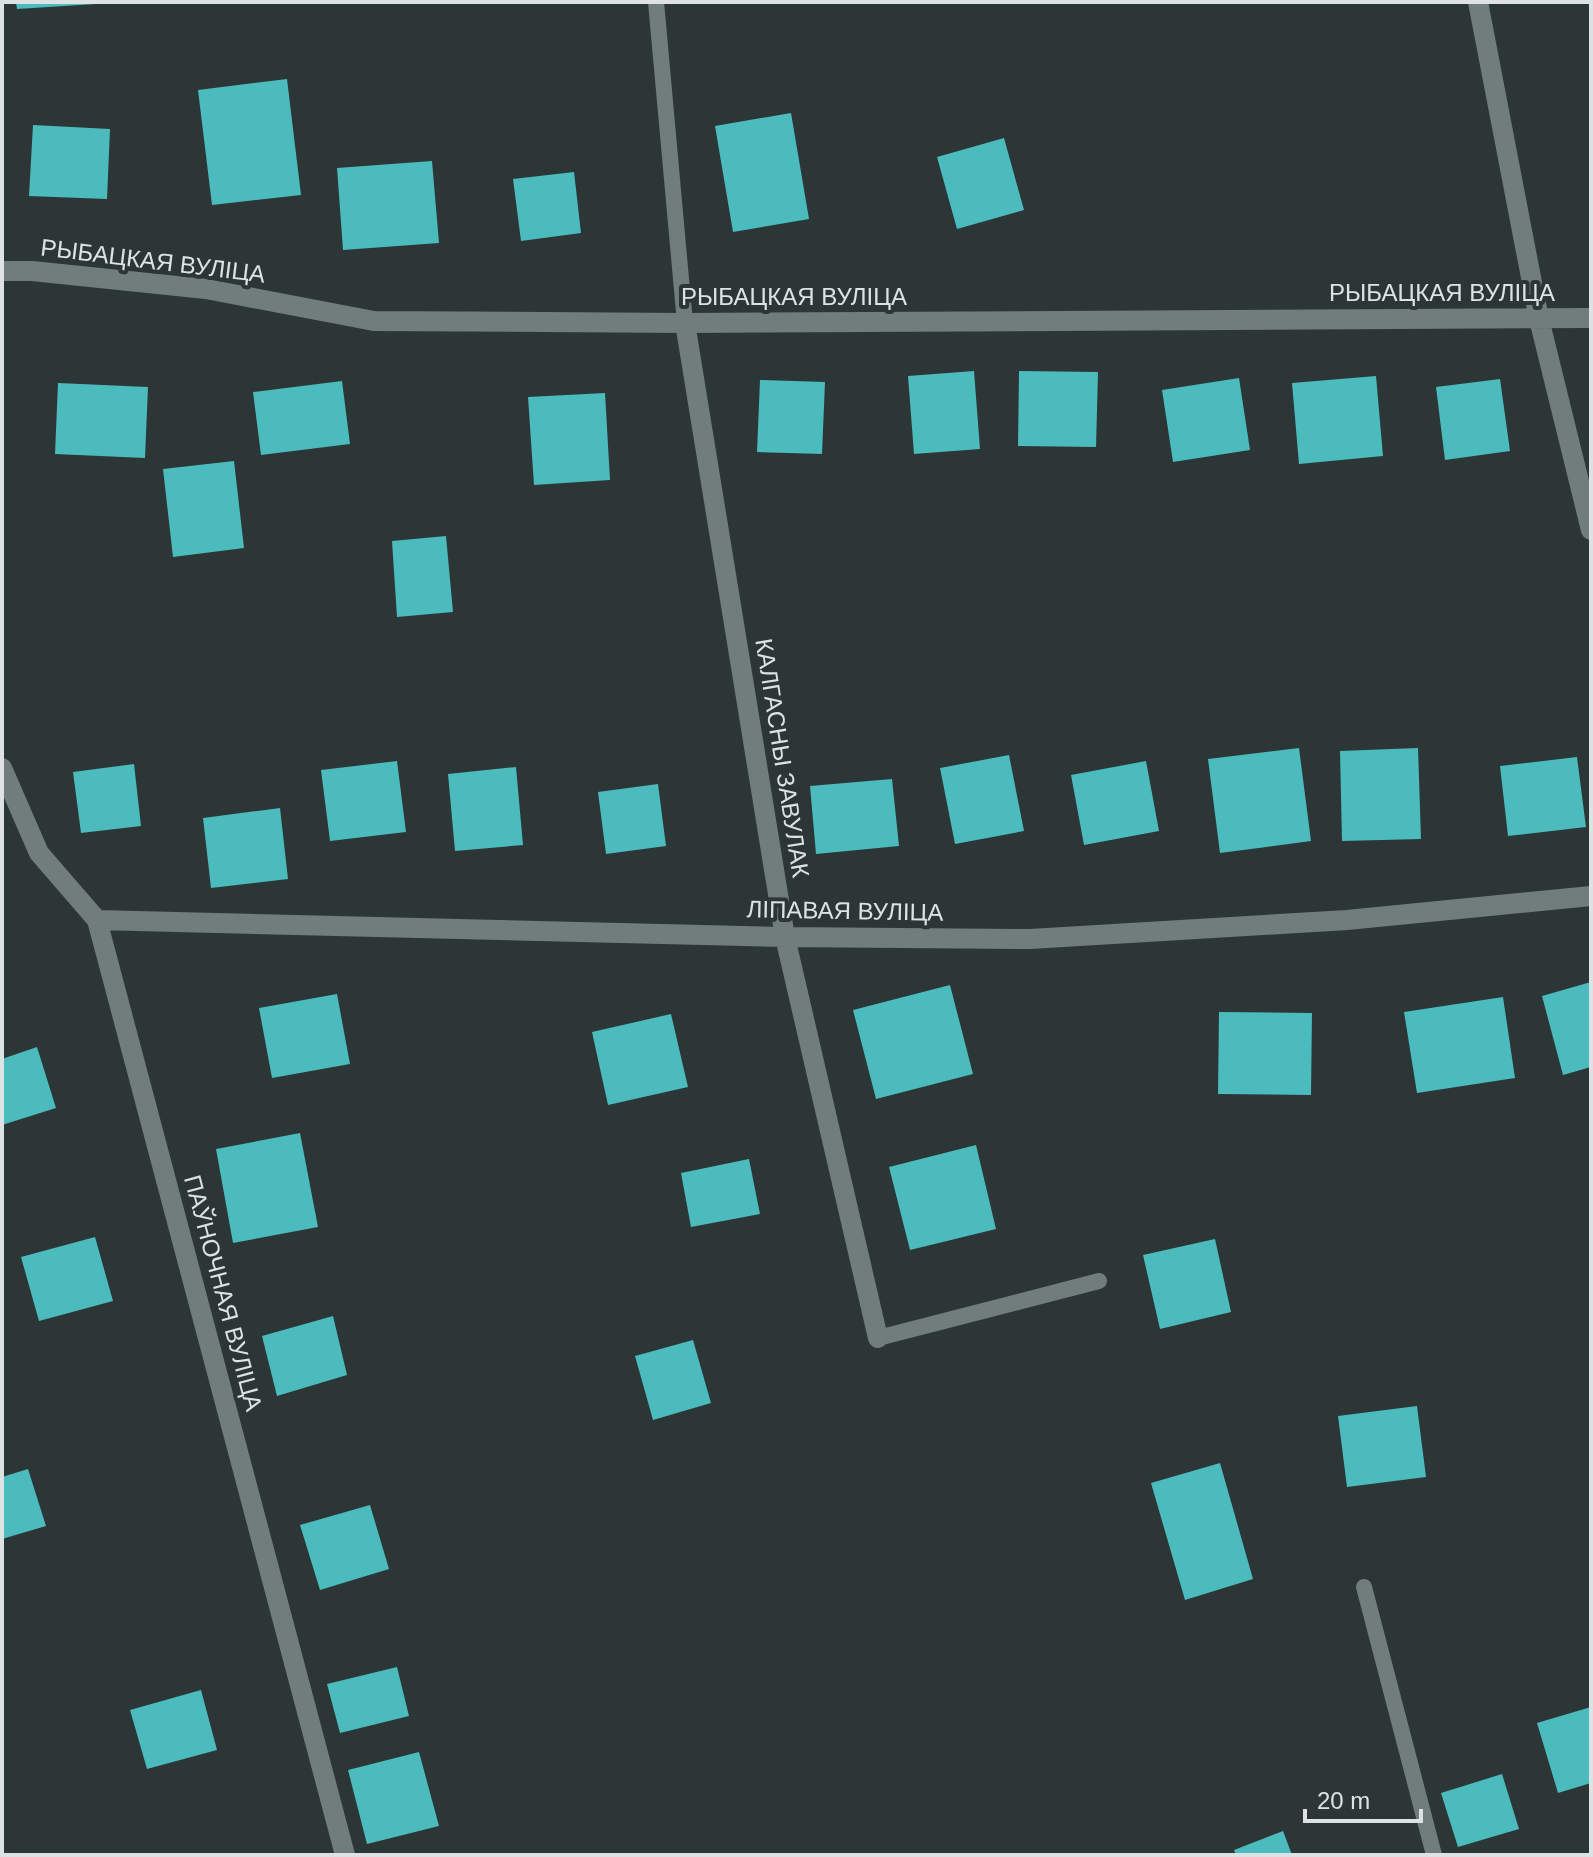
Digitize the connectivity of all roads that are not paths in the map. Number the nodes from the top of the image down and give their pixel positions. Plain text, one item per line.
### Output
1 (656, 2) edge
2 (1478, 2) edge
3 (2, 271) edge
4 (1591, 318) edge
5 (1539, 319) junction
6 (685, 323) junction
7 (1591, 530) edge
8 (2, 768) edge
9 (1591, 896) edge
10 (97, 920) junction
11 (785, 937) junction
12 (1099, 1281) dead end
13 (878, 1338) joint
14 (1364, 1587) dead end
15 (345, 1855) edge
16 (1434, 1855) edge

1 - 6 lane
2 - 5 street
3 - 6 street, РЫБАЦКАЯ ВУЛІЦА
4 - 5 street, РЫБАЦКАЯ ВУЛІЦА
5 - 6 street, РЫБАЦКАЯ ВУЛІЦА
5 - 7 street
6 - 11 street, КАЛГАСНЫ ЗАВУЛАК
8 - 10 street, ПАЎНОЧНАЯ ВУЛІЦА
9 - 11 street, ЛІПАВАЯ ВУЛІЦА
10 - 11 street, ЛІПАВАЯ ВУЛІЦА
10 - 15 street, ПАЎНОЧНАЯ ВУЛІЦА
11 - 13 street, КАЛГАСНЫ ЗАВУЛАК
12 - 13 lane
14 - 16 lane

